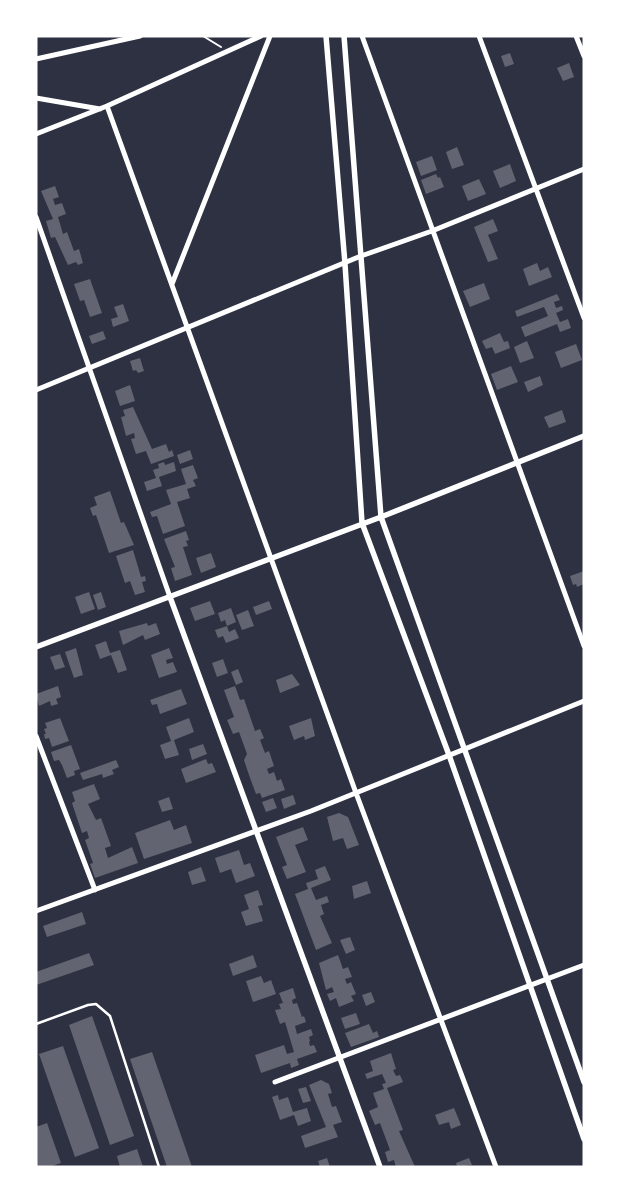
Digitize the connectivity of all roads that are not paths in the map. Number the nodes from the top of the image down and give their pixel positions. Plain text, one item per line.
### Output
1 (140, 36) edge
2 (261, 36) edge
3 (270, 36) edge
4 (326, 36) edge
5 (344, 36) edge
6 (362, 36) edge
7 (479, 36) edge
8 (576, 36) edge
9 (584, 56) edge
10 (36, 59) edge
11 (36, 98) edge
12 (104, 108) junction
13 (36, 134) edge
14 (584, 169) edge
15 (536, 190) junction
16 (36, 217) edge
17 (432, 231) junction
18 (361, 256) junction
19 (345, 264) junction
20 (172, 284) junction
21 (584, 318) edge
22 (188, 327) junction
23 (91, 368) junction
24 (36, 390) edge
25 (584, 436) edge
26 (516, 462) junction
27 (381, 517) junction
28 (362, 523) junction
29 (271, 559) junction
30 (170, 597) junction
31 (584, 646) edge
32 (36, 647) edge
33 (584, 701) edge
34 (36, 736) edge
35 (465, 749) junction
36 (449, 755) junction
37 (356, 793) junction
38 (255, 832) junction
39 (94, 890) junction
40 (36, 911) edge
41 (584, 965) edge
42 (547, 979) junction
43 (529, 986) junction
44 (442, 1020) junction
45 (36, 1024) edge
46 (340, 1059) junction
47 (275, 1082) dead end
48 (584, 1082) edge
49 (584, 1138) edge
50 (159, 1167) edge
51 (380, 1167) edge
52 (496, 1167) edge

1 - 10 street
2 - 12 street
3 - 20 street
4 - 19 street
5 - 18 street
6 - 17 street
7 - 15 street
8 - 9 street
11 - 12 street
12 - 13 street
12 - 20 street
14 - 15 street
15 - 17 street
15 - 21 street
16 - 23 street
17 - 18 street
17 - 26 street
18 - 19 street
18 - 27 street
19 - 22 street
19 - 28 street
20 - 22 street
22 - 23 street
22 - 29 street
23 - 24 street
23 - 30 street
25 - 26 street
26 - 27 street
26 - 31 street
27 - 28 street
27 - 35 street
28 - 29 street
28 - 36 street
29 - 30 street
29 - 37 street
30 - 32 street
30 - 38 street
33 - 35 street
34 - 39 street
35 - 36 street
35 - 42 street
36 - 37 street
36 - 43 street
37 - 38 street
37 - 44 street
38 - 39 street
38 - 46 street
39 - 40 street
41 - 42 street
42 - 43 street
42 - 48 street
43 - 44 street
43 - 49 street
44 - 46 street
44 - 52 street
45 - 50 lane
46 - 47 street
46 - 51 street

